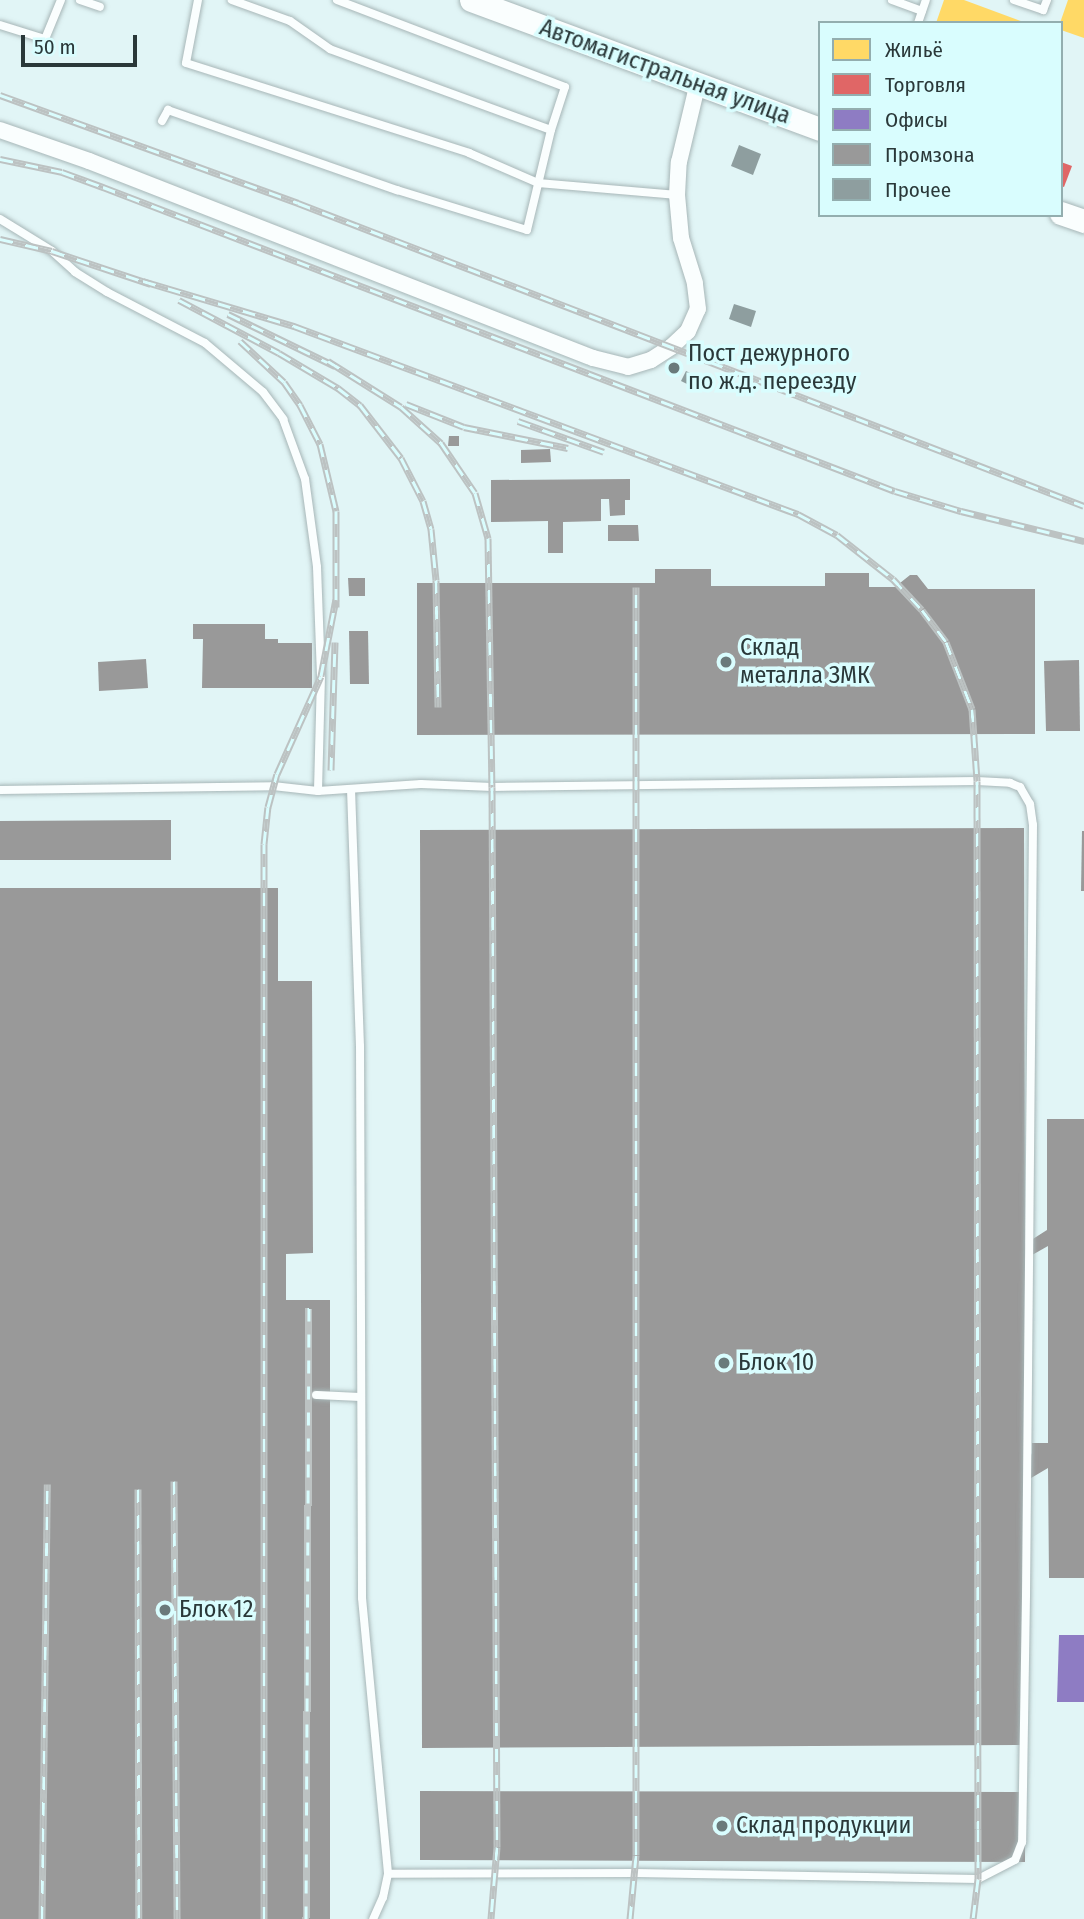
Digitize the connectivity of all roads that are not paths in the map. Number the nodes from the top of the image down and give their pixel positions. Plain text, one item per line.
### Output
1 (61, 0) edge
2 (80, 0) edge
3 (198, 0) edge
4 (232, 0) edge
5 (337, 0) edge
6 (471, 0) edge
7 (891, 0) edge
8 (926, 0) edge
9 (1014, 0) edge
10 (1047, 0) edge
11 (100, 7) dead end
12 (922, 11) junction
13 (919, 21) edge
14 (0, 25) edge
15 (698, 82) junction
16 (162, 121) dead end
17 (818, 128) edge
18 (0, 130) edge
19 (551, 130) junction
20 (538, 183) junction
21 (677, 195) junction
22 (1063, 214) edge
23 (0, 219) edge
24 (1084, 221) edge
25 (351, 789) junction
26 (0, 790) edge
27 (318, 792) junction
28 (316, 1395) dead end
29 (361, 1397) junction
30 (388, 1874) junction
31 (373, 1919) edge

1 - 14 lane
2 - 11 lane
3 - 20 lane
4 - 19 lane
5 - 19 lane
6 - 15 main road, Автомагистральная улица
7 - 12 lane
8 - 12 lane
9 - 10 lane
12 - 13 lane
15 - 17 main road, Автомагистральная улица
15 - 21 street
16 - 20 lane
18 - 21 street
19 - 20 lane
20 - 21 lane
22 - 24 main road
23 - 27 lane
25 - 27 lane
25 - 29 lane
25 - 30 lane
26 - 27 lane
28 - 29 lane
29 - 30 lane
30 - 31 lane

